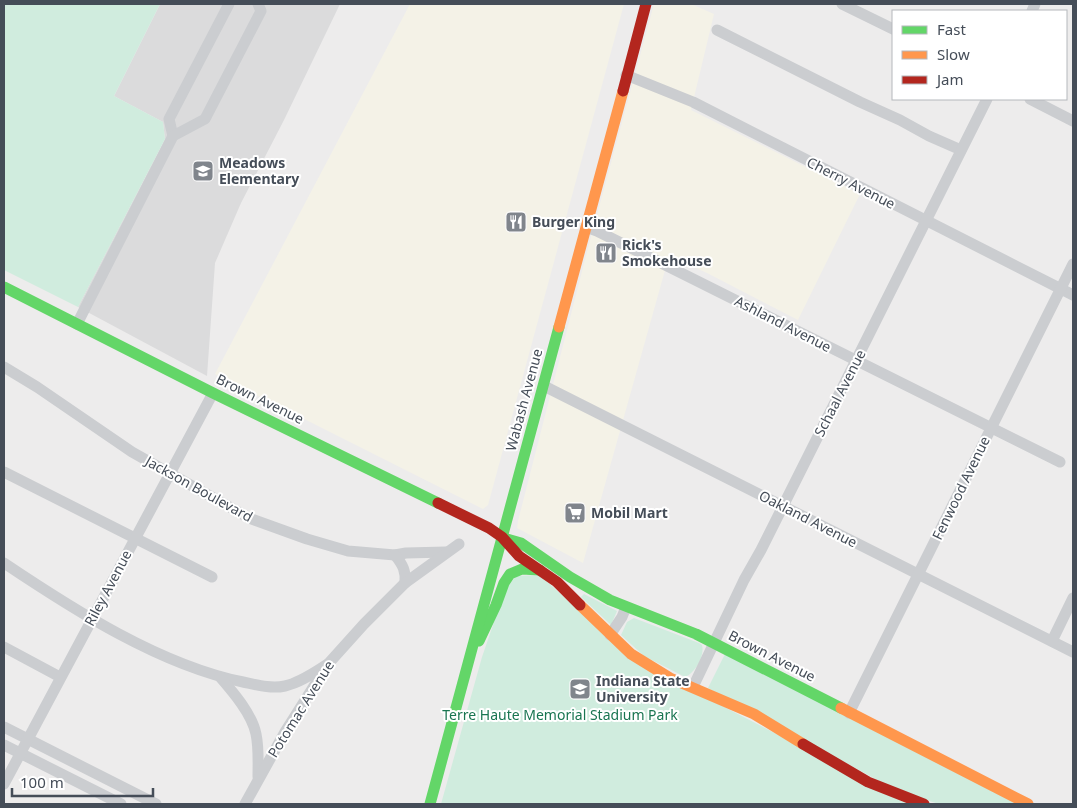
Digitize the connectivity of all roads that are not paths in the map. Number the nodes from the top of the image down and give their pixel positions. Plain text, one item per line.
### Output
1 (229, 4) edge
2 (258, 4) edge
3 (646, 4) edge
4 (842, 4) edge
5 (892, 29) edge
6 (717, 30) dead end
7 (626, 75) junction
8 (986, 100) edge
9 (1032, 100) edge
10 (1073, 121) edge
11 (173, 136) junction
12 (960, 150) junction
13 (926, 221) junction
14 (586, 227) junction
15 (1073, 264) edge
16 (4, 287) edge
17 (1060, 289) junction
18 (1073, 295) edge
19 (77, 324) junction
20 (856, 361) junction
21 (4, 367) edge
22 (544, 386) junction
23 (213, 393) junction
24 (991, 427) junction
25 (1060, 462) dead end
26 (4, 472) edge
27 (170, 474) junction
28 (783, 506) junction
29 (502, 537) junction
30 (134, 539) junction
31 (458, 544) dead end
32 (446, 552) junction
33 (395, 556) junction
34 (4, 563) edge
35 (540, 570) junction
36 (918, 574) junction
37 (212, 577) dead end
38 (405, 583) junction
39 (581, 583) junction
40 (572, 596) junction
41 (1073, 598) edge
42 (626, 607) junction
43 (92, 619) junction
44 (610, 635) junction
45 (1052, 641) junction
46 (714, 644) junction
47 (4, 647) edge
48 (1073, 652) edge
49 (470, 658) junction
50 (328, 664) junction
51 (60, 677) junction
52 (220, 677) junction
53 (693, 687) junction
54 (849, 713) junction
55 (4, 728) edge
56 (27, 739) junction
57 (4, 745) edge
58 (20, 753) junction
59 (258, 779) junction
60 (4, 784) edge
61 (121, 804) edge
62 (156, 804) edge
63 (245, 804) edge
64 (430, 804) edge
65 (924, 804) edge
66 (1028, 804) edge

1 - 11 street
2 - 11 street
3 - 7 street, Wabash Avenue
4 - 5 street
6 - 12 street
7 - 13 street, Cherry Avenue
7 - 14 street, Wabash Avenue
8 - 12 street, Schaal Avenue
9 - 10 street
11 - 19 street
12 - 13 street, Schaal Avenue
13 - 17 street, Cherry Avenue
13 - 20 street, Schaal Avenue
14 - 20 street, Ashland Avenue
14 - 22 street, Wabash Avenue
15 - 17 street, Fenwood Avenue
16 - 19 street, Brown Avenue
17 - 18 street, Cherry Avenue
17 - 24 street, Fenwood Avenue
19 - 23 street, Brown Avenue
20 - 24 street, Ashland Avenue
20 - 28 street, Schaal Avenue
21 - 27 street, Jackson Boulevard
22 - 28 street, Oakland Avenue
22 - 29 street, Wabash Avenue
23 - 27 street, Riley Avenue
23 - 29 street, Brown Avenue
24 - 25 street, Ashland Avenue
24 - 36 street, Fenwood Avenue
26 - 30 street
27 - 30 street, Riley Avenue
27 - 33 street, Jackson Boulevard
28 - 36 street, Oakland Avenue
28 - 46 street, Schaal Avenue
29 - 35 street, Brown Avenue
29 - 39 street, Brown Avenue
29 - 49 street, Wabash Avenue
30 - 37 street
30 - 43 street, Riley Avenue
31 - 32 street, Potomac Avenue
32 - 33 street, Jackson Boulevard
32 - 38 street, Potomac Avenue
33 - 38 street
34 - 43 street
35 - 40 street, Brown Avenue
35 - 49 street
36 - 45 street, Oakland Avenue
36 - 54 street, Fenwood Avenue
38 - 50 street, Potomac Avenue
39 - 40 street
39 - 42 street, Brown Avenue
40 - 44 street, Brown Avenue
41 - 45 street
42 - 44 street
42 - 46 street, Brown Avenue
43 - 51 street, Riley Avenue
43 - 52 street
44 - 53 street, Brown Avenue
45 - 48 street, Oakland Avenue
46 - 53 street, Schaal Avenue
46 - 54 street, Brown Avenue
47 - 51 street
49 - 64 street, Wabash Avenue
50 - 52 street
50 - 59 street, Potomac Avenue
51 - 56 street, Riley Avenue
52 - 59 street
53 - 65 street, Brown Avenue
54 - 66 street, Brown Avenue
55 - 56 street
56 - 58 street, Riley Avenue
56 - 62 street
57 - 58 street
58 - 60 street, Riley Avenue
58 - 61 street
59 - 63 street, Potomac Avenue

